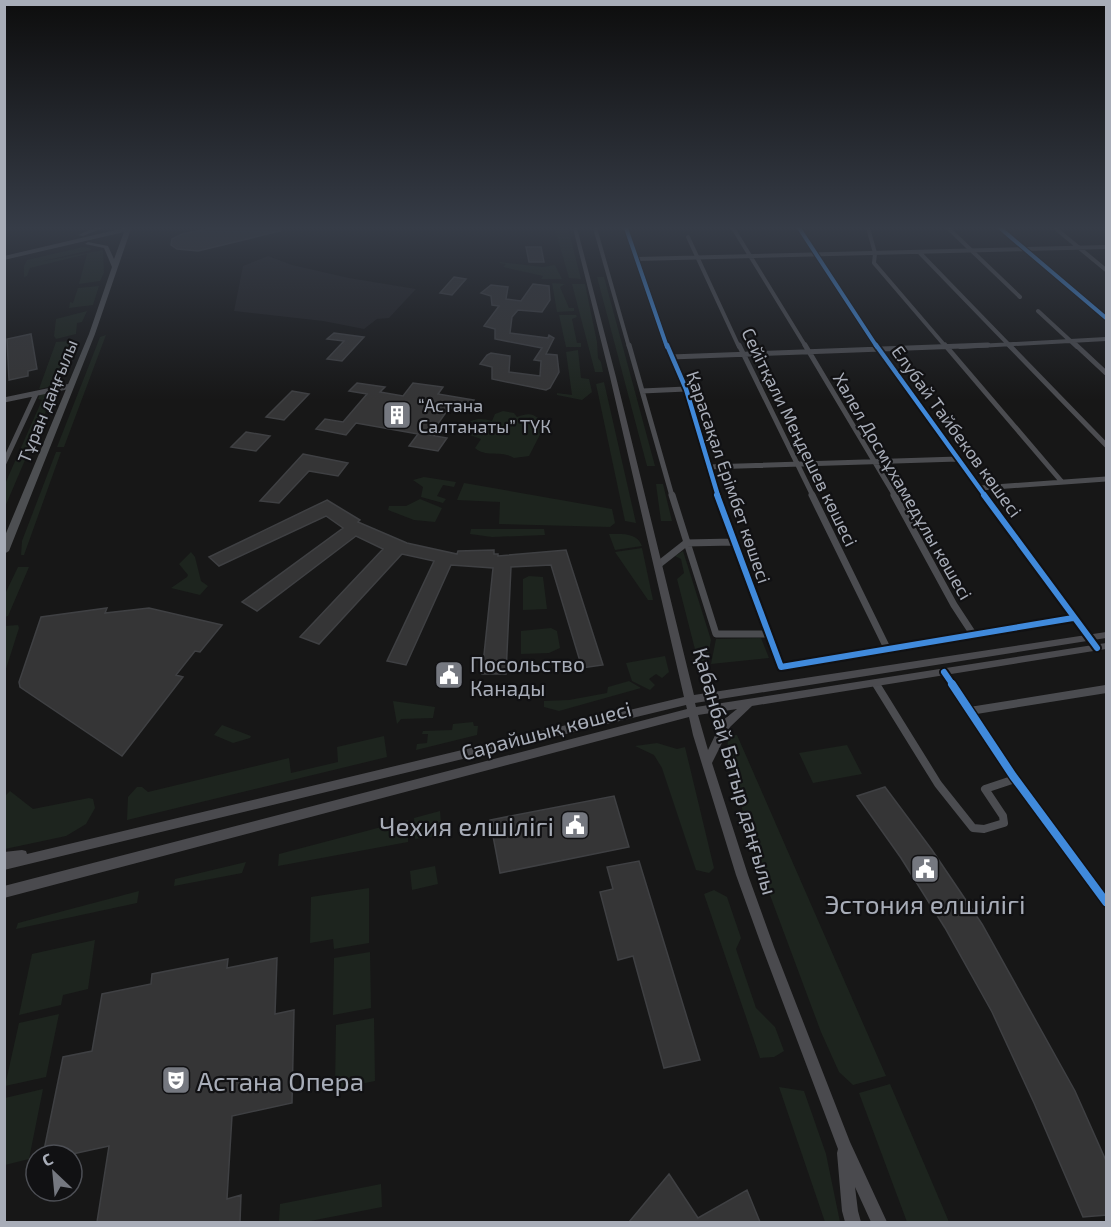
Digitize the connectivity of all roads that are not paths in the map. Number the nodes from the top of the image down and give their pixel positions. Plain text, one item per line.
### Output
1 (109, 285) edge
2 (591, 285) edge
3 (612, 285) edge
4 (646, 285) edge
5 (709, 285) edge
6 (768, 285) edge
7 (836, 285) edge
8 (893, 285) edge
9 (952, 285) edge
10 (1007, 285) edge
11 (1067, 285) edge
12 (1020, 297) dead end
13 (1038, 311) dead end
14 (1107, 318) edge
15 (1107, 339) edge
16 (1072, 342) junction
17 (1010, 345) junction
18 (946, 348) junction
19 (880, 351) junction
20 (809, 354) junction
21 (743, 355) junction
22 (671, 357) junction
23 (1107, 373) edge
24 (71, 386) junction
25 (686, 389) junction
26 (642, 391) junction
27 (36, 393) junction
28 (4, 400) edge
29 (1107, 445) edge
30 (958, 459) junction
31 (876, 462) junction
32 (4, 463) edge
33 (796, 465) junction
34 (708, 466) junction
35 (1107, 479) edge
36 (1062, 482) junction
37 (981, 488) junction
38 (733, 542) junction
39 (686, 543) junction
40 (4, 550) edge
41 (658, 565) junction
42 (1073, 618) junction
43 (769, 634) junction
44 (973, 634) junction
45 (1107, 635) edge
46 (1088, 638) junction
47 (1102, 647) edge
48 (888, 650) junction
49 (944, 672) junction
50 (876, 683) junction
51 (1107, 689) edge
52 (689, 700) junction
53 (751, 703) junction
54 (970, 711) junction
55 (692, 712) junction
56 (707, 763) junction
57 (1015, 779) junction
58 (51, 853) junction
59 (4, 857) edge
60 (4, 865) edge
61 (6, 892) edge
62 (1107, 902) edge
63 (844, 1144) junction
64 (853, 1222) edge
65 (879, 1222) edge

1 - 24 main road, Тұран даңғылы
2 - 41 main road, Қабанбай Батыр даңғылы
3 - 26 street
4 - 22 street, Қарасақал Ерімбет көшесі
5 - 21 street, Сейітқали Меңдешев көшесі
6 - 20 street, Халел Досмұхамедұлы көшесі
7 - 19 street, Елубай Тайбеков көшесі
8 - 18 street
9 - 17 street
10 - 12 street
11 - 14 street
13 - 16 street
15 - 16 street
16 - 17 street
16 - 23 street
17 - 18 street
17 - 29 street
18 - 19 street
18 - 36 street
19 - 20 street
19 - 30 street, Елубай Тайбеков көшесі
20 - 21 street
20 - 31 street, Халел Досмұхамедұлы көшесі
21 - 22 street
21 - 33 street, Сейітқали Меңдешев көшесі
22 - 25 street, Қарасақал Ерімбет көшесі
24 - 27 street
24 - 40 main road, Тұран даңғылы
25 - 26 street
25 - 34 street, Қарасақал Ерімбет көшесі
26 - 39 street
27 - 28 street
27 - 32 street
30 - 31 street
30 - 37 street, Елубай Тайбеков көшесі
31 - 33 street
31 - 44 street, Халел Досмұхамедұлы көшесі
33 - 34 street
33 - 48 street, Сейітқали Меңдешев көшесі
34 - 38 street, Қарасақал Ерімбет көшесі
35 - 36 street
36 - 37 street
37 - 42 street, Елубай Тайбеков көшесі
38 - 39 street
38 - 43 street, Қарасақал Ерімбет көшесі
39 - 41 street
39 - 43 street
41 - 52 main road, Қабанбай Батыр даңғылы
42 - 44 street
42 - 46 street, Елубай Тайбеков көшесі
43 - 48 street, Қарасақал Ерімбет көшесі
44 - 48 street
45 - 46 main road, Сарайшық көшесі
46 - 47 street, Елубай Тайбеков көшесі
46 - 52 main road, Сарайшық көшесі
47 - 49 main road, Сарайшық көшесі
49 - 50 main road, Сарайшық көшесі
49 - 54 street
50 - 53 main road, Сарайшық көшесі
50 - 57 street
51 - 54 street
52 - 55 main road, Қабанбай Батыр даңғылы
52 - 58 main road, Сарайшық көшесі
53 - 55 main road, Сарайшық көшесі
53 - 56 main road
54 - 57 street
55 - 56 main road, Қабанбай Батыр даңғылы
55 - 61 main road, Сарайшық көшесі
56 - 63 main road, Қабанбай Батыр даңғылы
57 - 62 street
58 - 59 main road
58 - 60 main road, Сарайшық көшесі
63 - 64 main road
63 - 65 main road, Қабанбай Батыр даңғылы

